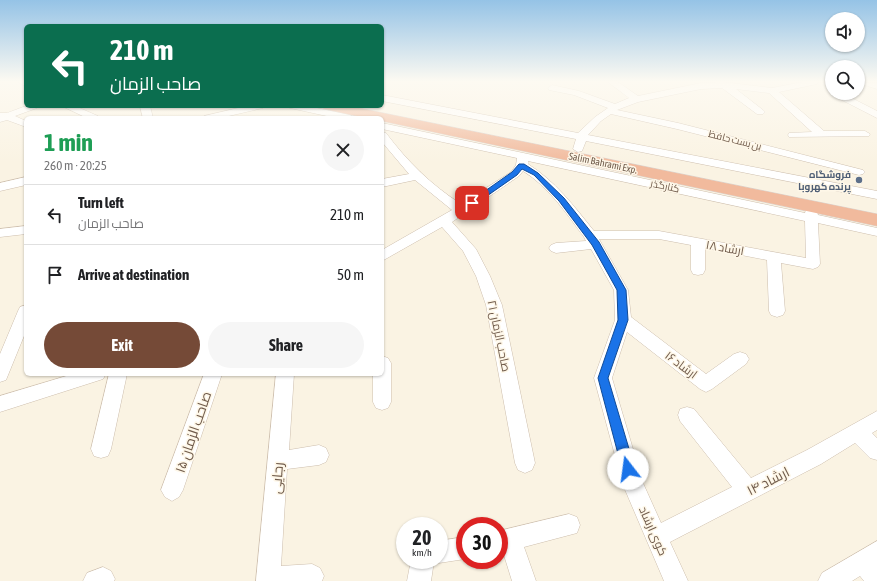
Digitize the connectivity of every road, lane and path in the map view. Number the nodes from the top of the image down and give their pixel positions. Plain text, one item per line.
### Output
1 (24, 109) edge
2 (75, 109) edge
3 (84, 109) edge
4 (233, 109) edge
5 (311, 109) edge
6 (388, 109) edge
7 (431, 109) edge
8 (613, 109) joint
9 (756, 109) edge
10 (793, 109) edge
11 (866, 109) edge
12 (80, 111) junction
13 (216, 111) edge
14 (760, 112) dead end
15 (333, 113) edge
16 (877, 115) edge
17 (2, 116) edge
18 (91, 116) edge
19 (343, 116) edge
20 (350, 116) edge
21 (384, 122) edge
22 (24, 123) edge
23 (384, 126) edge
24 (822, 134) junction
25 (865, 134) dead end
26 (793, 135) dead end
27 (488, 140) junction
28 (384, 142) edge
29 (580, 143) junction
30 (387, 152) edge
31 (522, 160) junction
32 (614, 166) junction
33 (585, 169) junction
34 (859, 172) dead end
35 (418, 176) junction
36 (24, 181) edge
37 (384, 183) edge
38 (0, 187) edge
39 (877, 195) edge
40 (877, 209) edge
41 (461, 210) junction
42 (812, 212) junction
43 (877, 220) edge
44 (444, 221) junction
45 (24, 230) edge
46 (877, 232) edge
47 (0, 233) edge
48 (593, 240) junction
49 (698, 243) junction
50 (556, 248) dead end
51 (384, 253) edge
52 (774, 256) junction
53 (698, 270) dead end
54 (777, 310) dead end
55 (24, 316) edge
56 (623, 320) junction
57 (740, 359) dead end
58 (0, 375) edge
59 (91, 376) edge
60 (118, 376) edge
61 (212, 376) edge
62 (285, 376) edge
63 (382, 376) edge
64 (382, 402) dead end
65 (0, 404) edge
66 (687, 415) dead end
67 (877, 420) edge
68 (856, 432) junction
69 (101, 449) dead end
70 (877, 451) edge
71 (320, 455) dead end
72 (278, 461) junction
73 (525, 463) dead end
74 (172, 490) dead end
75 (748, 491) junction
76 (569, 525) dead end
77 (656, 537) junction
78 (508, 541) edge
79 (508, 550) edge
80 (872, 564) edge
81 (421, 569) edge
82 (312, 576) dead end
83 (269, 580) edge
84 (419, 581) edge
85 (524, 581) edge
86 (676, 581) edge
87 (830, 581) edge

1 - 17 street
2 - 12 street
3 - 12 street
4 - 13 street
5 - 15 street
6 - 29 highway, Salim Bahrami Exp.
7 - 29 street
8 - 29 street
8 - 34 street, بن بست حافظ
9 - 14 street
10 - 24 street
11 - 16 street
12 - 18 street
15 - 19 street
15 - 20 highway, Salim Bahrami Exp.
17 - 22 street
21 - 27 highway, Salim Bahrami Exp.
23 - 31 street, کنارگذر
24 - 25 street
24 - 26 street
27 - 31 street
27 - 32 highway, Salim Bahrami Exp.
28 - 30 street
29 - 39 street
29 - 40 highway, Salim Bahrami Exp.
30 - 35 street
31 - 33 street, کنارگذر
31 - 41 street
31 - 48 street, کوی ارشاد
32 - 33 street
32 - 42 highway, Salim Bahrami Exp.
33 - 42 street, کنارگذر
35 - 37 street
35 - 41 street
36 - 38 street
41 - 44 street
42 - 43 highway, Salim Bahrami Exp.
42 - 46 street, کنارگذر
42 - 52 street, ارشاد ۱۸
44 - 51 street
44 - 73 street, صاحب الزمان ۲۱
45 - 47 street
48 - 49 street, ارشاد ۱۸
48 - 50 street, ارشاد ۱۸
48 - 56 street, کوی ارشاد
49 - 52 street, ارشاد ۱۸
49 - 53 street
52 - 54 street
55 - 58 street
56 - 57 street, ارشاد ۱۶
56 - 77 street, کوی ارشاد
59 - 65 street
60 - 69 street
61 - 74 street, صاحب الزمان ۱۵
62 - 72 street, رجایی
63 - 64 street
66 - 75 street
67 - 68 street, ارشاد ۱۴
68 - 70 street
68 - 75 street, ارشاد ۱۴
71 - 72 street
72 - 83 street, رجایی
75 - 77 street, ارشاد ۱۴
76 - 78 street
77 - 86 street, کوی ارشاد
79 - 85 street
80 - 87 street
81 - 84 street
82 - 83 street

